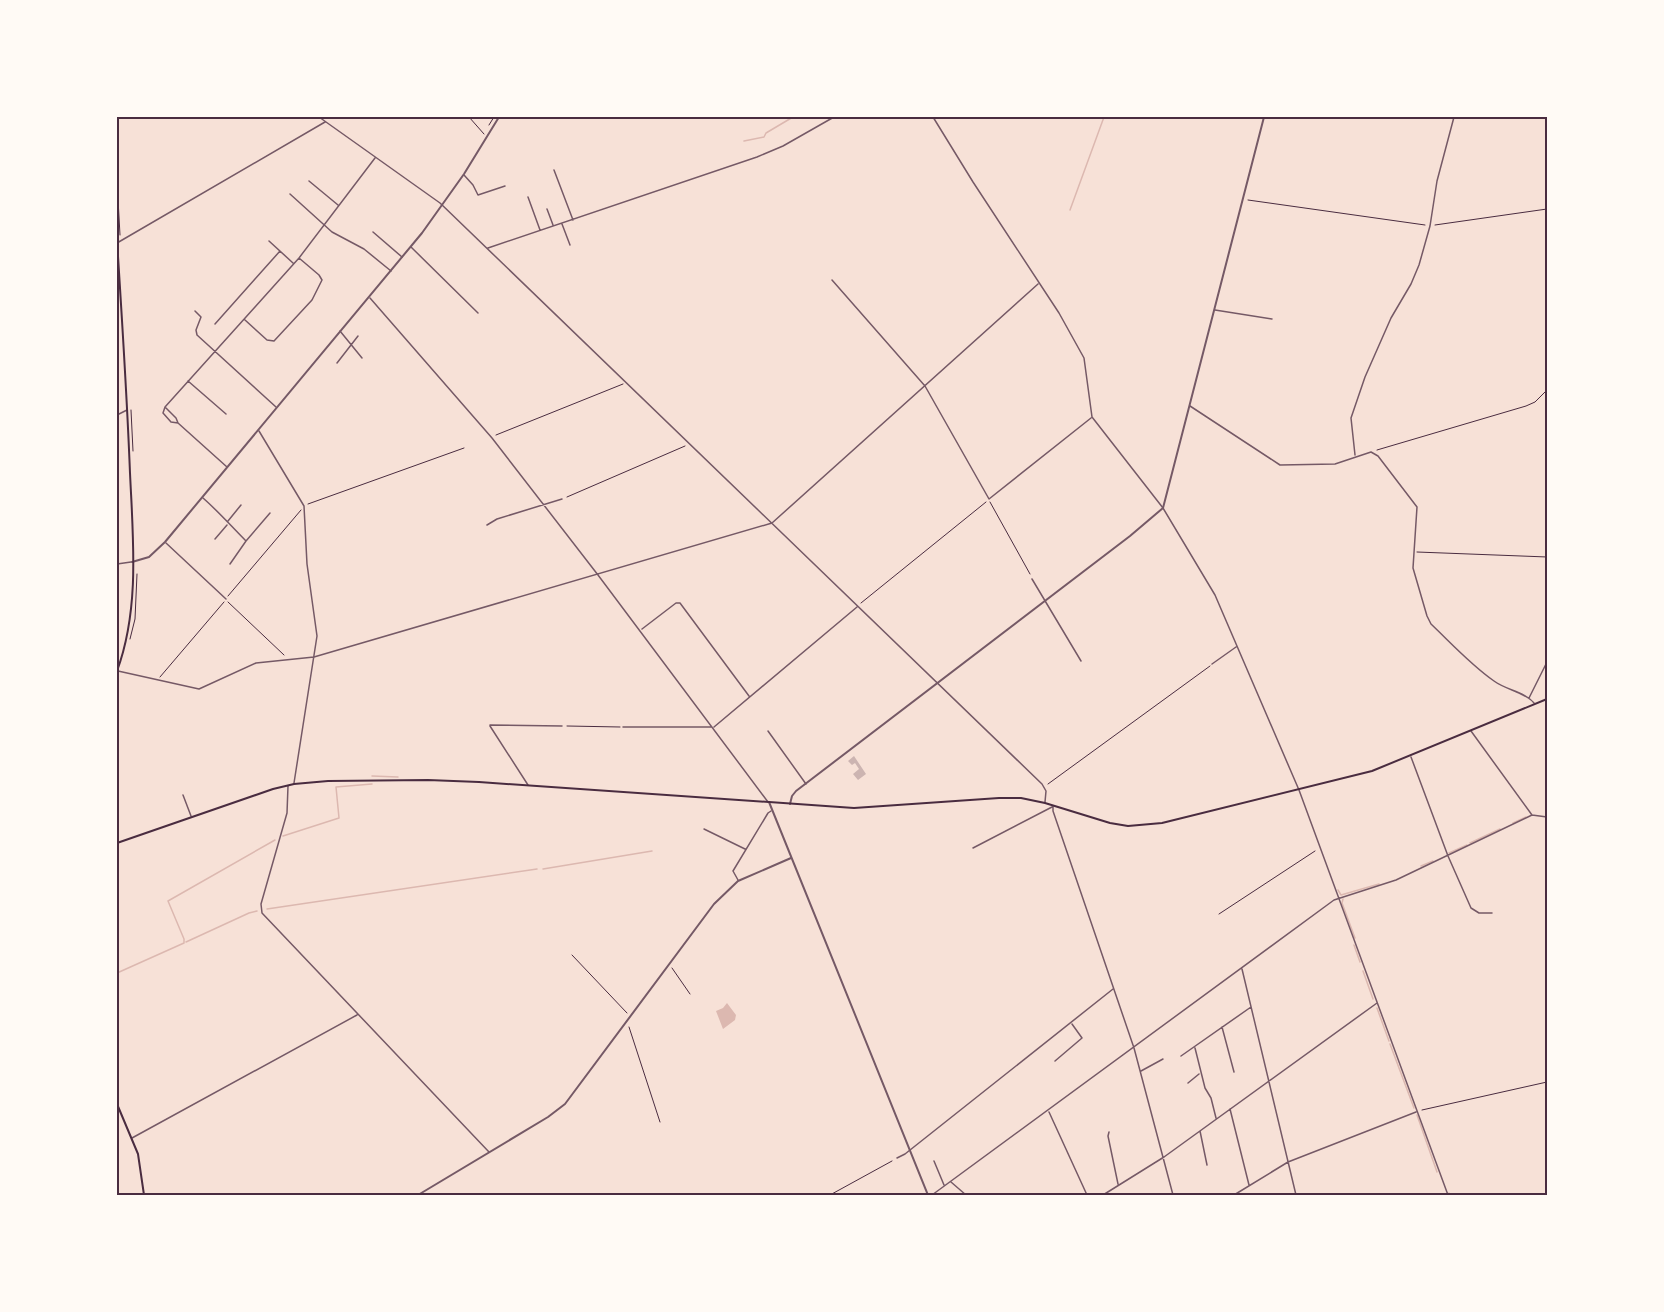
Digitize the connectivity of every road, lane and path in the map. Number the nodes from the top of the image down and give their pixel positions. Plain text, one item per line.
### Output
1 (320, 117) edge
2 (470, 117) edge
3 (499, 117) edge
4 (834, 117) edge
5 (933, 117) edge
6 (1264, 117) edge
7 (1454, 117) edge
8 (326, 121) junction
9 (486, 137) junction
10 (375, 157) junction
11 (554, 170) dead end
12 (464, 174) junction
13 (309, 181) dead end
14 (505, 186) dead end
15 (290, 194) dead end
16 (528, 197) dead end
17 (1243, 199) junction
18 (340, 206) junction
19 (442, 206) junction
20 (547, 209) dead end
21 (1547, 209) edge
22 (573, 220) junction
23 (562, 223) junction
24 (325, 226) junction
25 (553, 226) junction
26 (1430, 226) junction
27 (541, 231) junction
28 (373, 232) dead end
29 (269, 241) dead end
30 (117, 242) edge
31 (570, 246) dead end
32 (411, 247) junction
33 (487, 249) junction
34 (280, 251) junction
35 (402, 257) junction
36 (299, 258) junction
37 (294, 264) junction
38 (391, 271) junction
39 (832, 280) dead end
40 (1039, 284) junction
41 (369, 297) junction
42 (1215, 309) junction
43 (195, 311) dead end
44 (478, 314) dead end
45 (244, 319) junction
46 (1272, 319) dead end
47 (215, 324) dead end
48 (340, 331) junction
49 (358, 336) dead end
50 (351, 345) junction
51 (215, 351) junction
52 (362, 358) dead end
53 (337, 363) dead end
54 (188, 381) junction
55 (627, 384) junction
56 (925, 386) junction
57 (1547, 390) edge
58 (1190, 406) junction
59 (165, 407) junction
60 (277, 408) junction
61 (127, 410) junction
62 (226, 414) dead end
63 (117, 415) edge
64 (1092, 417) junction
65 (178, 423) junction
66 (258, 430) junction
67 (492, 437) junction
68 (690, 444) junction
69 (464, 448) dead end
70 (1373, 453) junction
71 (1356, 456) junction
72 (228, 467) junction
73 (202, 498) junction
74 (562, 499) joint
75 (989, 499) junction
76 (241, 506) dead end
77 (304, 506) junction
78 (545, 506) junction
79 (1162, 508) junction
80 (270, 513) dead end
81 (228, 522) junction
82 (772, 523) junction
83 (487, 525) dead end
84 (215, 539) dead end
85 (246, 541) junction
86 (165, 542) junction
87 (1414, 552) junction
88 (1547, 557) edge
89 (132, 562) junction
90 (118, 563) edge
91 (230, 564) dead end
92 (598, 575) junction
93 (1032, 579) joint
94 (226, 599) junction
95 (1044, 601) junction
96 (858, 606) junction
97 (640, 630) junction
98 (1237, 647) junction
99 (314, 657) junction
100 (287, 659) junction
101 (1081, 661) dead end
102 (1547, 662) edge
103 (1212, 664) joint
104 (117, 671) edge
105 (156, 680) junction
106 (938, 683) junction
107 (749, 697) junction
108 (1529, 698) junction
109 (1547, 699) edge
110 (1535, 704) junction
111 (562, 726) joint
112 (623, 727) joint
113 (713, 727) junction
114 (1471, 731) junction
115 (768, 732) dead end
116 (1411, 756) junction
117 (294, 784) junction
118 (806, 784) junction
119 (288, 786) junction
120 (529, 786) junction
121 (1045, 787) junction
122 (1299, 790) junction
123 (183, 795) dead end
124 (769, 802) junction
125 (1045, 803) junction
126 (790, 804) junction
127 (1054, 806) junction
128 (772, 811) junction
129 (1532, 815) junction
130 (1547, 817) edge
131 (192, 818) junction
132 (704, 829) dead end
133 (117, 843) edge
134 (973, 848) dead end
135 (745, 849) junction
136 (1320, 849) junction
137 (1448, 856) junction
138 (791, 858) junction
139 (738, 881) junction
140 (1338, 898) junction
141 (1492, 913) dead end
142 (1220, 914) dead end
143 (572, 955) dead end
144 (669, 963) junction
145 (1242, 969) junction
146 (1114, 988) junction
147 (690, 994) dead end
148 (1377, 1003) junction
149 (1251, 1007) junction
150 (358, 1015) junction
151 (630, 1017) junction
152 (627, 1021) junction
153 (1071, 1023) junction
154 (1222, 1027) junction
155 (1134, 1048) junction
156 (1195, 1048) junction
157 (1181, 1056) dead end
158 (1163, 1059) dead end
159 (1055, 1061) dead end
160 (1141, 1071) junction
161 (1234, 1072) dead end
162 (1201, 1073) junction
163 (1268, 1081) junction
164 (1547, 1082) edge
165 (1188, 1083) dead end
166 (117, 1104) edge
167 (1230, 1109) junction
168 (1048, 1111) junction
169 (1417, 1111) junction
170 (1216, 1119) junction
171 (660, 1122) dead end
172 (1200, 1131) junction
173 (1109, 1132) dead end
174 (132, 1138) junction
175 (909, 1150) junction
176 (489, 1153) junction
177 (1164, 1157) junction
178 (897, 1158) joint
179 (934, 1161) dead end
180 (1288, 1162) junction
181 (1207, 1165) dead end
182 (951, 1181) junction
183 (1119, 1185) junction
184 (944, 1186) junction
185 (1250, 1186) junction
186 (144, 1195) edge
187 (418, 1195) edge
188 (830, 1195) edge
189 (930, 1195) edge
190 (966, 1195) edge
191 (1087, 1195) edge
192 (1104, 1195) edge
193 (1173, 1195) edge
194 (1234, 1195) edge
195 (1296, 1195) edge
196 (1448, 1195) edge

1 - 8 street
2 - 9 path
3 - 9 street
4 - 22 street
5 - 40 street
6 - 17 street
7 - 26 street
8 - 10 street
8 - 30 street
9 - 12 street
10 - 18 street
10 - 19 street
11 - 22 street
12 - 14 street
12 - 19 street
13 - 18 street
15 - 24 street
16 - 27 street
17 - 26 path
17 - 42 street
18 - 24 street
19 - 32 street
19 - 33 street
20 - 25 street
21 - 26 path
22 - 23 street
23 - 25 street
23 - 31 street
24 - 36 street
24 - 38 street
25 - 27 street
26 - 71 street
27 - 33 street
28 - 35 street
29 - 34 street
30 - 61 main road
32 - 35 street
32 - 44 street
33 - 55 street
34 - 37 street
34 - 47 street
35 - 38 street
36 - 37 street
36 - 45 street
37 - 45 street
38 - 41 street
39 - 56 street
40 - 56 street
40 - 64 street
41 - 48 street
41 - 67 street
42 - 46 street
42 - 58 street
43 - 51 street
45 - 51 street
48 - 50 street
48 - 60 street
49 - 50 street
50 - 52 street
50 - 53 street
51 - 54 street
51 - 60 street
54 - 59 street
54 - 62 street
55 - 67 path
55 - 68 street
56 - 75 street
56 - 82 street
57 - 70 path
58 - 71 street
58 - 79 street
59 - 65 street
59 - 65 street
60 - 66 street
61 - 63 street
61 - 89 main road
64 - 75 street
64 - 79 street
65 - 72 street
66 - 72 street
66 - 77 street
67 - 78 street
68 - 74 path
68 - 82 street
69 - 77 path
70 - 71 street
70 - 87 street
72 - 73 street
73 - 81 street
73 - 86 street
74 - 78 street
75 - 93 path
75 - 96 path
76 - 81 street
77 - 94 path
77 - 99 street
78 - 83 street
78 - 92 street
79 - 95 street
79 - 98 street
80 - 85 street
81 - 84 street
81 - 85 street
82 - 92 street
82 - 96 street
85 - 91 street
86 - 89 street
86 - 94 street
87 - 88 path
87 - 108 street
89 - 90 street
89 - 104 main road
92 - 97 street
92 - 99 street
93 - 95 street
94 - 100 path
94 - 105 path
95 - 101 street
95 - 106 street
96 - 106 street
96 - 107 street
97 - 107 street
97 - 113 street
98 - 103 street
98 - 122 street
99 - 100 street
99 - 117 street
100 - 105 street
102 - 108 street
103 - 121 path
104 - 105 street
106 - 118 street
106 - 121 street
107 - 113 street
108 - 110 street
109 - 110 main road
110 - 114 main road
111 - 112 path
111 - 120 street
112 - 113 street
113 - 124 street
114 - 116 main road
114 - 129 street
115 - 118 street
116 - 122 main road
116 - 137 street
117 - 119 main road
117 - 120 main road
118 - 126 street
119 - 131 main road
119 - 150 street
120 - 124 main road
121 - 125 street
122 - 127 main road
122 - 136 street
123 - 131 street
124 - 126 main road
124 - 128 street
125 - 126 main road
125 - 127 main road
127 - 134 street
127 - 146 street
128 - 135 street
128 - 138 street
129 - 130 street
129 - 137 street
131 - 133 main road
132 - 135 street
135 - 139 street
136 - 140 street
136 - 142 path
137 - 140 street
137 - 141 street
138 - 139 street
138 - 175 street
139 - 144 street
140 - 145 street
140 - 148 street
143 - 151 path
144 - 147 path
144 - 151 street
145 - 149 street
145 - 155 street
146 - 153 street
146 - 155 street
148 - 163 street
148 - 169 street
149 - 154 street
149 - 163 street
150 - 174 street
150 - 176 street
151 - 152 street
152 - 171 path
152 - 176 street
153 - 159 street
153 - 175 street
154 - 156 street
154 - 161 street
155 - 160 street
155 - 168 street
156 - 157 street
156 - 162 street
158 - 160 street
160 - 177 street
162 - 165 street
162 - 170 street
163 - 167 street
163 - 180 street
164 - 169 path
166 - 174 main road
167 - 170 street
167 - 185 street
168 - 182 street
168 - 191 street
169 - 180 street
169 - 196 street
170 - 172 street
172 - 177 street
172 - 181 street
173 - 183 street
174 - 186 main road
175 - 178 street
175 - 189 street
176 - 187 street
177 - 183 street
177 - 193 street
178 - 188 path
179 - 184 street
180 - 185 street
180 - 195 street
182 - 184 street
182 - 190 street
183 - 192 street
184 - 189 street
185 - 194 street

